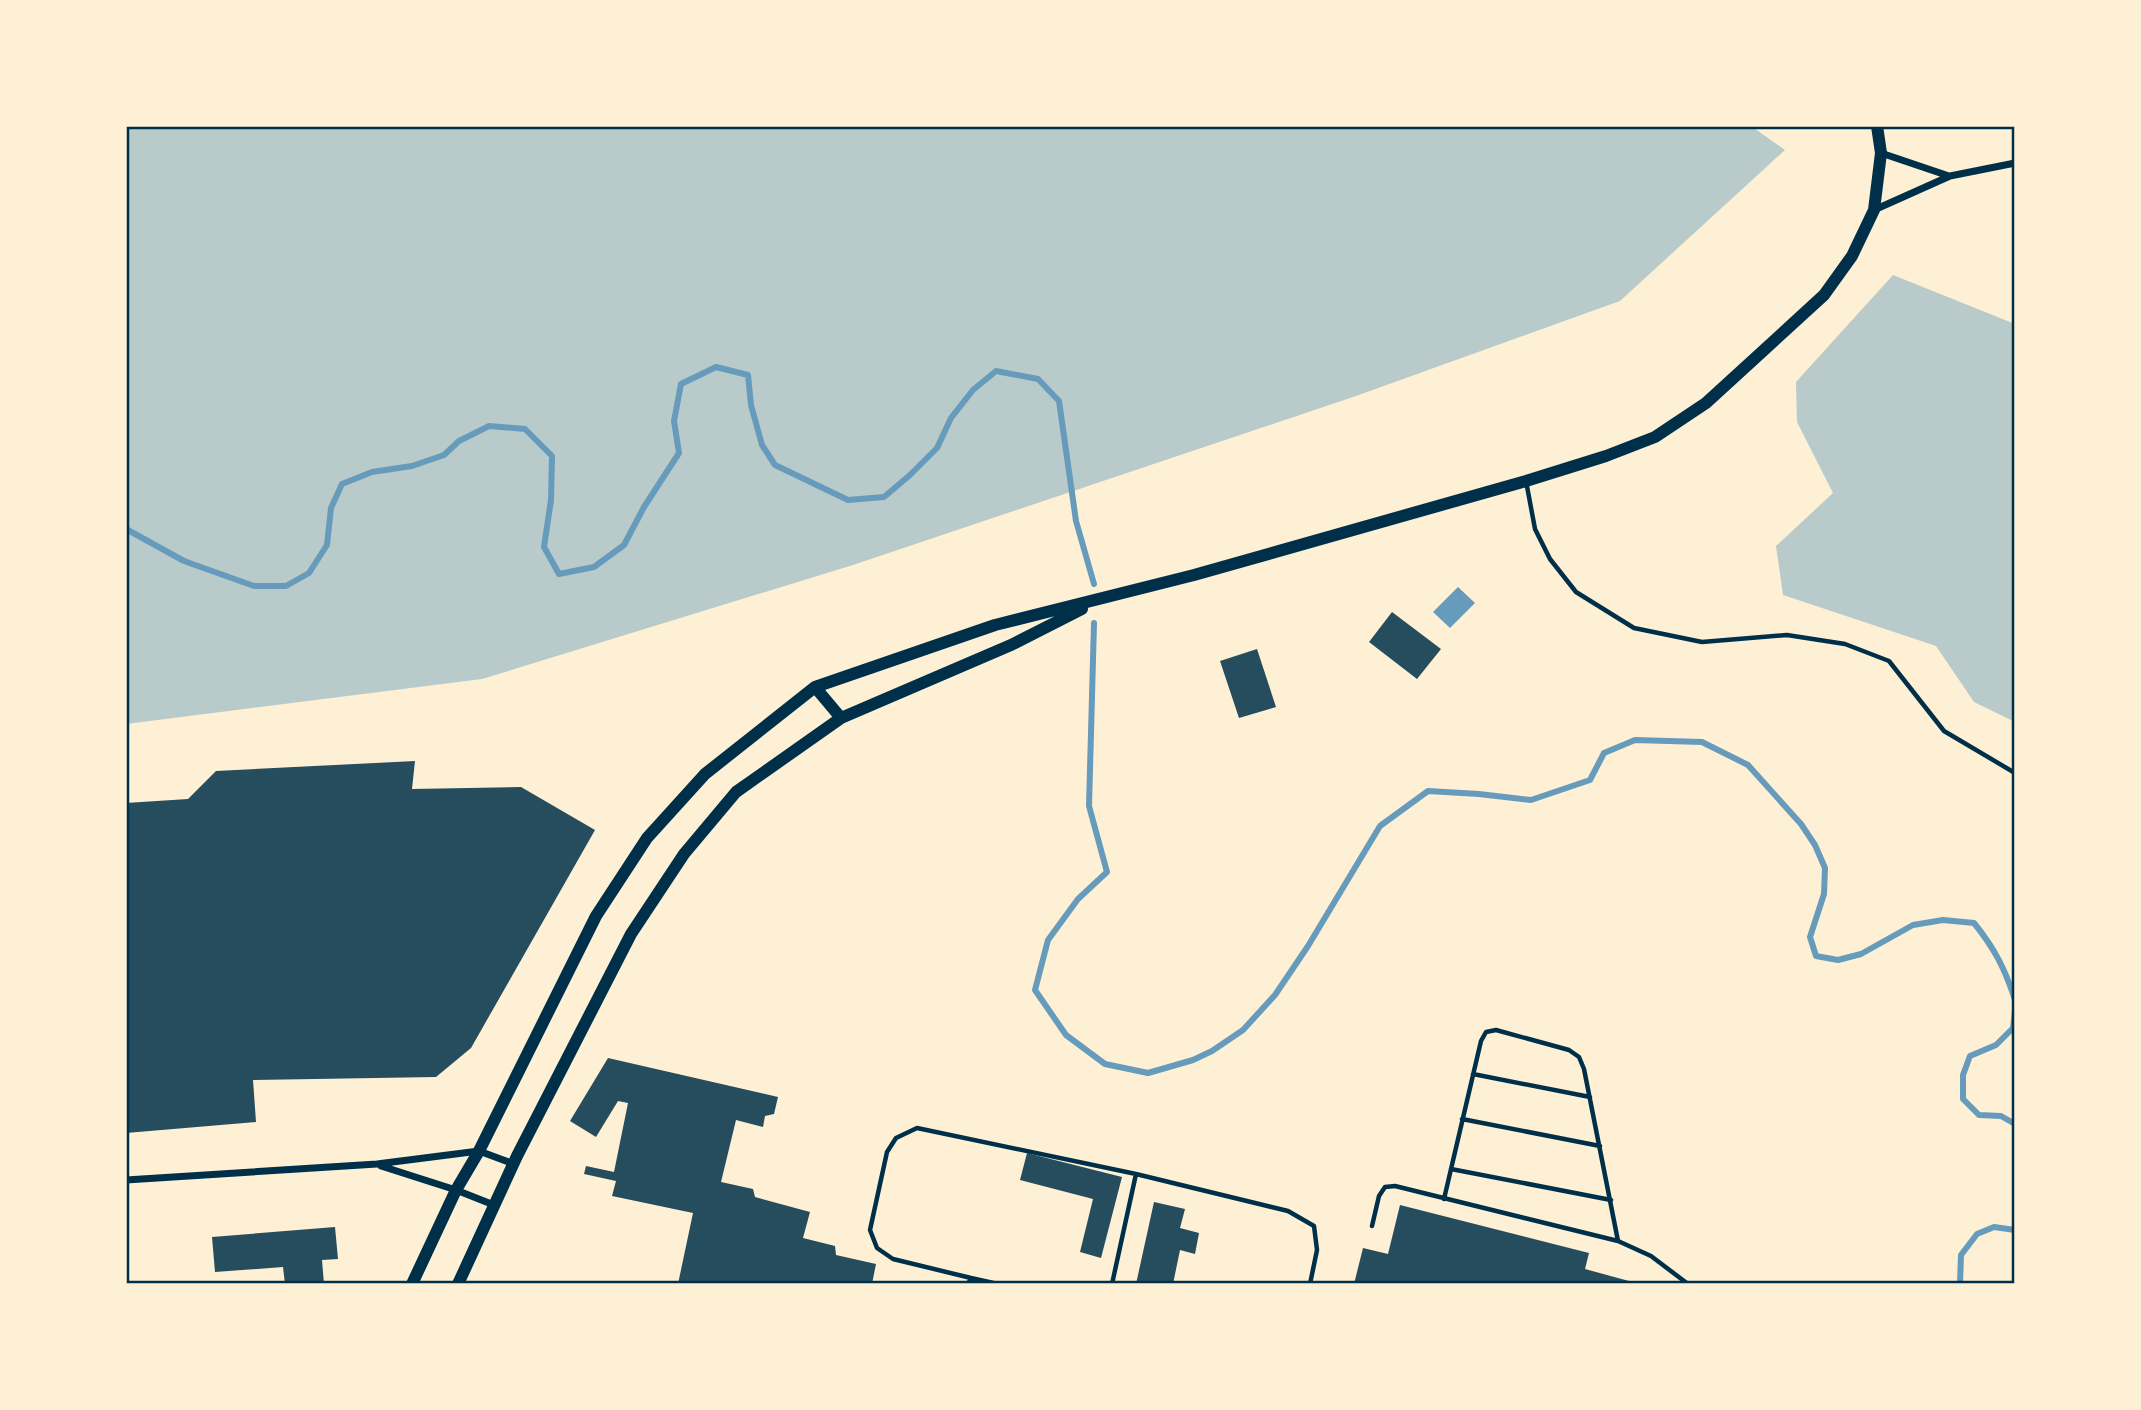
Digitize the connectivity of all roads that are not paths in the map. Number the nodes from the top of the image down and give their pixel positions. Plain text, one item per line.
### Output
1 (1877, 126) edge
2 (1881, 153) junction
3 (2015, 163) edge
4 (1950, 176) junction
5 (1874, 210) junction
6 (1526, 481) junction
7 (1101, 599) junction
8 (815, 687) junction
9 (841, 718) junction
10 (2015, 773) edge
11 (1473, 1074) junction
12 (1590, 1097) junction
13 (1462, 1119) junction
14 (1600, 1146) junction
15 (479, 1151) junction
16 (377, 1164) junction
17 (514, 1164) junction
18 (1451, 1169) junction
19 (1136, 1174) junction
20 (126, 1180) edge
21 (456, 1190) junction
22 (1444, 1199) junction
23 (1611, 1200) junction
24 (494, 1205) junction
25 (1372, 1227) dead end
26 (1618, 1241) junction
27 (969, 1281) edge
28 (412, 1284) edge
29 (458, 1284) edge
30 (998, 1284) edge
31 (1112, 1284) edge
32 (1310, 1284) edge
33 (1688, 1284) edge

1 - 2 main road
2 - 4 street
2 - 5 main road
3 - 4 street
4 - 5 street
5 - 6 main road
6 - 7 main road
6 - 10 lane
7 - 8 main road
7 - 9 main road
8 - 9 main road
8 - 15 main road
9 - 17 main road
11 - 12 lane
11 - 12 lane
11 - 13 lane
12 - 14 lane
13 - 14 lane
13 - 18 lane
14 - 23 lane
15 - 16 street
15 - 17 street
15 - 21 main road
16 - 20 street
16 - 21 street
17 - 24 main road
18 - 22 lane
18 - 23 lane
19 - 27 lane
19 - 31 lane
19 - 32 lane
21 - 24 street
21 - 28 main road
22 - 25 lane
22 - 26 lane
23 - 26 lane
24 - 29 main road
26 - 33 lane
27 - 30 lane

